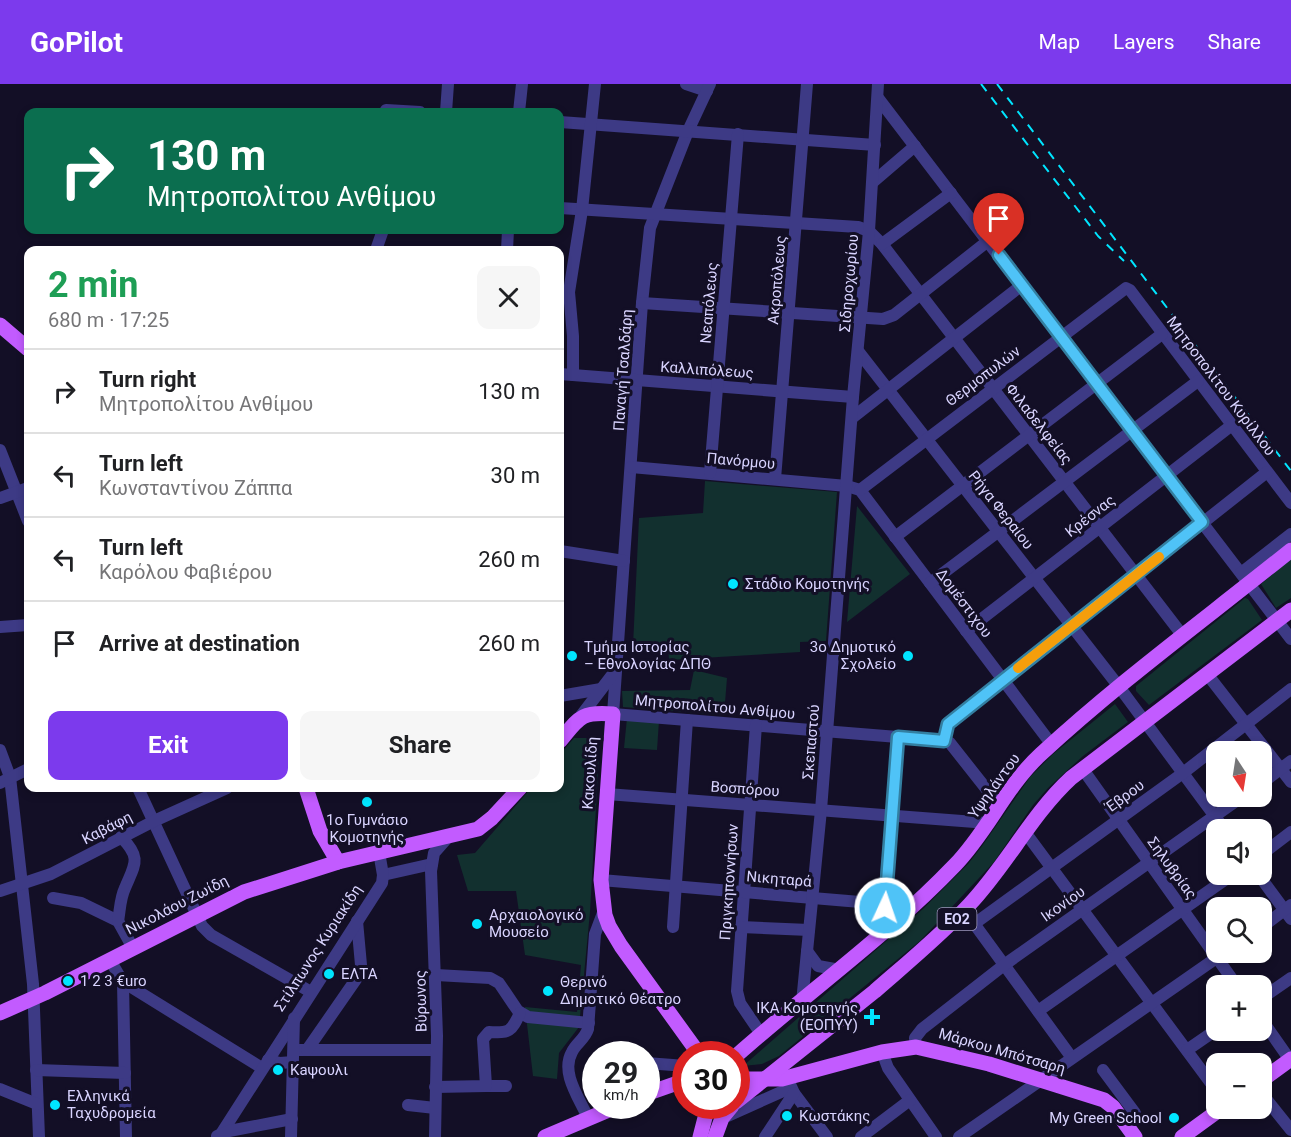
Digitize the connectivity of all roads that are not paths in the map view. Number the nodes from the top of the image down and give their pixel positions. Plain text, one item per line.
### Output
1 (448, 84) edge
2 (522, 84) edge
3 (595, 84) edge
4 (686, 84) edge
5 (807, 84) edge
6 (878, 84) edge
7 (709, 88) edge
8 (878, 98) junction
9 (446, 108) edge
10 (519, 108) edge
11 (564, 122) edge
12 (591, 123) junction
13 (688, 131) junction
14 (738, 134) junction
15 (803, 139) junction
16 (875, 145) junction
17 (915, 146) junction
18 (873, 182) junction
19 (951, 193) junction
20 (564, 208) edge
21 (582, 210) junction
22 (655, 213) junction
23 (731, 218) junction
24 (797, 223) junction
25 (869, 231) junction
26 (988, 241) junction
27 (882, 244) junction
28 (565, 275) edge
29 (1022, 285) junction
30 (1126, 288) joint
31 (920, 294) junction
32 (642, 303) junction
33 (724, 308) junction
34 (789, 313) junction
35 (860, 318) junction
36 (0, 325) edge
37 (1162, 334) junction
38 (1061, 336) junction
39 (954, 338) junction
40 (24, 346) edge
41 (858, 351) junction
42 (564, 374) edge
43 (573, 375) junction
44 (637, 380) junction
45 (1198, 381) junction
46 (1097, 384) junction
47 (717, 386) junction
48 (993, 388) junction
49 (889, 390) junction
50 (783, 391) junction
51 (853, 397) junction
52 (852, 418) junction
53 (1232, 425) junction
54 (1132, 430) junction
55 (1029, 435) junction
56 (927, 439) junction
57 (0, 450) edge
58 (632, 467) junction
59 (1267, 472) junction
60 (710, 473) junction
61 (1167, 475) junction
62 (775, 479) junction
63 (1064, 482) junction
64 (963, 485) junction
65 (854, 488) junction
66 (23, 490) edge
67 (0, 498) edge
68 (1291, 503) edge
69 (1202, 522) junction
70 (1100, 528) junction
71 (998, 531) junction
72 (1291, 534) edge
73 (895, 537) junction
74 (1291, 550) edge
75 (564, 552) edge
76 (624, 561) junction
77 (1136, 575) junction
78 (1035, 578) junction
79 (1245, 578) junction
80 (930, 583) junction
81 (1291, 610) edge
82 (24, 625) edge
83 (1072, 625) junction
84 (0, 627) edge
85 (1286, 629) edge
86 (966, 631) junction
87 (1183, 636) junction
88 (617, 670) junction
89 (1207, 674) junction
90 (1003, 679) junction
91 (1120, 688) junction
92 (602, 689) junction
93 (1291, 689) edge
94 (564, 695) edge
95 (613, 714) junction
96 (687, 720) junction
97 (1145, 721) junction
98 (576, 722) junction
99 (1245, 724) junction
100 (756, 726) junction
101 (827, 731) junction
102 (564, 736) edge
103 (898, 737) junction
104 (944, 741) junction
105 (1052, 745) junction
106 (0, 750) edge
107 (1286, 765) edge
108 (1082, 768) junction
109 (24, 771) edge
110 (1183, 773) junction
111 (1272, 776) edge
112 (5, 780) edge
113 (1291, 782) edge
114 (140, 792) edge
115 (218, 792) edge
116 (307, 792) edge
117 (516, 792) edge
118 (607, 794) junction
119 (681, 800) junction
120 (750, 805) junction
121 (999, 805) junction
122 (1228, 807) edge
123 (821, 810) junction
124 (892, 816) junction
125 (1215, 816) junction
126 (1217, 819) edge
127 (1119, 820) junction
128 (154, 821) junction
129 (988, 823) junction
130 (1025, 832) junction
131 (1291, 832) edge
132 (449, 836) junction
133 (121, 837) junction
134 (1272, 846) edge
135 (379, 852) junction
136 (338, 862) junction
137 (1149, 862) junction
138 (432, 864) junction
139 (1052, 868) junction
140 (383, 875) junction
141 (601, 880) junction
142 (22, 884) junction
143 (1218, 885) edge
144 (1267, 885) edge
145 (675, 886) junction
146 (0, 891) edge
147 (744, 891) junction
148 (812, 897) junction
149 (53, 898) dead end
150 (884, 904) junction
151 (1082, 909) junction
152 (604, 910) junction
153 (964, 910) junction
154 (1183, 910) junction
155 (1289, 911) edge
156 (197, 915) junction
157 (118, 921) junction
158 (357, 921) junction
159 (1272, 921) edge
160 (894, 924) junction
161 (974, 924) junction
162 (673, 927) dead end
163 (741, 927) junction
164 (809, 930) junction
165 (1206, 937) edge
166 (133, 948) junction
167 (807, 951) junction
168 (1117, 956) junction
169 (110, 960) junction
170 (1210, 963) edge
171 (1004, 964) junction
172 (840, 970) junction
173 (436, 975) junction
174 (1291, 978) edge
175 (123, 982) junction
176 (1272, 991) edge
177 (311, 992) junction
178 (33, 998) junction
179 (802, 1002) junction
180 (1152, 1003) junction
181 (1038, 1011) junction
182 (0, 1013) edge
183 (520, 1013) junction
184 (294, 1018) junction
185 (589, 1023) junction
186 (761, 1034) junction
187 (1272, 1034) edge
188 (1206, 1037) edge
189 (689, 1041) edge
190 (750, 1044) edge
191 (808, 1046) junction
192 (916, 1047) junction
193 (307, 1050) junction
194 (436, 1050) junction
195 (1187, 1050) junction
196 (882, 1052) junction
197 (293, 1056) junction
198 (1072, 1058) junction
199 (1290, 1059) edge
200 (265, 1064) junction
201 (36, 1070) junction
202 (1103, 1070) dead end
203 (812, 1071) junction
204 (1272, 1072) edge
205 (125, 1074) junction
206 (1206, 1076) edge
207 (750, 1079) edge
208 (765, 1080) junction
209 (1041, 1080) junction
210 (486, 1086) junction
211 (507, 1086) dead end
212 (791, 1086) junction
213 (435, 1087) junction
214 (0, 1089) edge
215 (750, 1091) edge
216 (910, 1100) junction
217 (37, 1104) junction
218 (582, 1105) edge
219 (750, 1105) edge
220 (408, 1106) dead end
221 (1272, 1106) edge
222 (435, 1108) junction
223 (292, 1119) junction
224 (586, 1119) edge
225 (719, 1119) edge
226 (1207, 1119) edge
227 (1125, 1123) junction
228 (1291, 1130) edge
229 (567, 1132) edge
230 (219, 1136) edge
231 (39, 1137) edge
232 (126, 1137) edge
233 (291, 1137) edge
234 (435, 1137) edge
235 (545, 1137) edge
236 (700, 1137) edge
237 (765, 1137) edge
238 (827, 1137) edge
239 (861, 1137) edge
240 (936, 1137) edge
241 (959, 1137) edge
242 (1135, 1137) edge
243 (1182, 1137) edge

1 - 9 street
2 - 10 street
3 - 12 street
4 - 7 street
5 - 15 street, Ακροπόλεως
6 - 8 street, Σιδηροχωρίου
7 - 13 street, Παναγή Τσαλδάρη
8 - 16 street, Σιδηροχωρίου
8 - 17 street
11 - 12 street
12 - 13 street
12 - 21 street
13 - 14 street
13 - 22 street, Παναγή Τσαλδάρη
14 - 15 street
14 - 23 street, Νεαπόλεως
15 - 16 street
15 - 24 street, Ακροπόλεως
16 - 18 street, Σιδηροχωρίου
17 - 18 street
17 - 19 street
18 - 25 street, Σιδηροχωρίου
19 - 26 street
19 - 27 street
20 - 21 street
21 - 22 street
21 - 28 street
22 - 23 street
22 - 32 street, Παναγή Τσαλδάρη
23 - 24 street
23 - 33 street, Νεαπόλεως
24 - 25 street
24 - 34 street, Ακροπόλεως
25 - 27 street, Φιλαδελφείας
25 - 35 street, Σιδηροχωρίου
26 - 29 street
26 - 31 street
27 - 31 street, Φιλαδελφείας
28 - 43 street
29 - 38 street
29 - 39 street
30 - 37 street, Μητροπολίτου Κυρίλλου
30 - 38 street, Θερμοπυλών
31 - 35 street
31 - 39 street, Φιλαδελφείας
32 - 33 street
32 - 44 street, Παναγή Τσαλδάρη
33 - 34 street
33 - 47 street, Νεαπόλεως
34 - 35 street
34 - 50 street, Ακροπόλεως
35 - 41 street, Σιδηροχωρίου
36 - 40 main road
37 - 45 street, Μητροπολίτου Κυρίλλου
37 - 46 street
38 - 46 street
38 - 48 street, Θερμοπυλών
39 - 48 street, Φιλαδελφείας
39 - 49 street
41 - 49 street, Ρήγα Φεραίου
41 - 51 street, Σιδηροχωρίου
42 - 43 street, Καλλιπόλεως
43 - 44 street, Καλλιπόλεως
44 - 47 street, Καλλιπόλεως
44 - 58 street, Παναγή Τσαλδάρη
45 - 53 street, Μητροπολίτου Κυρίλλου
45 - 54 street
46 - 54 street
46 - 55 street
47 - 50 street, Καλλιπόλεως
47 - 60 street, Νεαπόλεως
48 - 55 street, Φιλαδελφείας
48 - 56 street, Θερμοπυλών
49 - 52 street
49 - 56 street, Ρήγα Φεραίου
50 - 51 street, Καλλιπόλεως
50 - 62 street, Ακροπόλεως
51 - 52 street, Σιδηροχωρίου
52 - 65 street, Σιδηροχωρίου
53 - 59 street, Μητροπολίτου Κυρίλλου
53 - 61 street, Κρέσνας
54 - 61 street
54 - 63 street
55 - 63 street, Φιλαδελφείας
55 - 64 street
56 - 64 street, Ρήγα Φεραίου
56 - 65 street, Θερμοπυλών
57 - 66 street
58 - 60 street, Πανόρμου
58 - 76 street, Παναγή Τσαλδάρη
59 - 68 street, Μητροπολίτου Κυρίλλου
59 - 69 street
60 - 62 street, Πανόρμου
61 - 69 street
61 - 70 street, Κρέσνας
62 - 65 street, Πανόρμου
63 - 70 street, Φιλαδελφείας
63 - 71 street
64 - 71 street, Ρήγα Φεραίου
64 - 73 street
65 - 73 street, Δομέστιχου
65 - 101 street, Σκεπαστού
66 - 67 street
69 - 77 street
69 - 79 street
70 - 77 street, Φιλαδελφείας
70 - 78 street, Κρέσνας
71 - 78 street, Ρήγα Φεραίου
71 - 80 street
72 - 79 street
73 - 80 street, Δομέστιχου
74 - 79 main road, Υψηλάντου / ΕΟ2
75 - 76 street
76 - 88 street, Παναγή Τσαλδάρη
77 - 83 street
77 - 87 street, Φιλαδελφείας
78 - 83 street, Ρήγα Φεραίου
78 - 86 street, Κρέσνας
79 - 85 street
79 - 87 main road, Υψηλάντου / ΕΟ2
80 - 86 street, Δομέστιχου
81 - 85 main road, ΕΟ2
82 - 84 street
83 - 90 street
83 - 91 street, Ρήγα Φεραίου
85 - 89 main road, ΕΟ2
86 - 90 street, Δομέστιχου
87 - 91 main road, Υψηλάντου / ΕΟ2
88 - 92 street
88 - 95 street, Κακουλίδη
89 - 97 main road, ΕΟ2
89 - 99 street
90 - 104 street
90 - 105 street, Δομέστιχου
91 - 97 street, Ρήγα Φεραίου
91 - 105 main road, Υψηλάντου / ΕΟ2
92 - 94 street
92 - 98 street
93 - 99 street, Έβρου
95 - 96 street, Μητροπολίτου Ανθίμου
95 - 98 main road
95 - 118 main road, Κακουλίδη
96 - 100 street, Μητροπολίτου Ανθίμου
96 - 119 street
97 - 108 main road, ΕΟ2
97 - 110 street, Ρήγα Φεραίου
98 - 102 main road
99 - 107 street
99 - 110 street, Έβρου
100 - 101 street, Μητροπολίτου Ανθίμου
100 - 120 street, Πριγκηποννήσων
101 - 103 street, Μητροπολίτου Ανθίμου
101 - 123 street, Σκεπαστού
103 - 104 street, Μητροπολίτου Ανθίμου
103 - 124 street
104 - 121 street
105 - 121 main road, Υψηλάντου / ΕΟ2
106 - 112 street
107 - 111 street
107 - 113 street
108 - 127 street, Σηλυβρίας
108 - 130 main road, ΕΟ2
109 - 112 street
110 - 125 street, Ρήγα Φεραίου
110 - 127 street, Έβρου
112 - 142 street
114 - 128 street
115 - 128 street, Καβάφη
116 - 136 main road
117 - 132 main road
118 - 119 street, Βοσπόρου
118 - 141 main road, Κακουλίδη
119 - 120 street, Βοσπόρου
119 - 145 street
120 - 123 street, Βοσπόρου
120 - 147 street, Πριγκηποννήσων
121 - 129 main road, Υψηλάντου / ΕΟ2
122 - 125 street, Ικονίου
123 - 124 street, Βοσπόρου
123 - 148 street, Σκεπαστού
124 - 129 street, Βοσπόρου
124 - 150 street
125 - 126 street, Ρήγα Φεραίου
125 - 137 street, Ικονίου
127 - 137 street, Σηλυβρίας
127 - 139 street, Έβρου
128 - 133 street, Καβάφη
128 - 156 street
129 - 160 main road, Υψηλάντου / ΕΟ2
130 - 139 street
130 - 153 main road, ΕΟ2
131 - 134 street
132 - 135 main road
132 - 138 street
133 - 142 street, Καβάφη
133 - 157 street
135 - 136 main road, Νικολάου Ζωίδη
135 - 140 street
136 - 156 main road, Νικολάου Ζωίδη
137 - 151 street, Ικονίου
137 - 154 street, Σηλυβρίας
138 - 140 street
138 - 173 street, Βύρωνος
139 - 151 street
139 - 161 street, Έβρου
140 - 158 street, Στίλπωνος Κυριακίδη
141 - 145 street, Νικηταρά
141 - 152 main road, Κακουλίδη
142 - 146 street, Καβάφη
142 - 178 street
143 - 154 street
144 - 155 street
145 - 147 street, Νικηταρά
145 - 162 street
147 - 148 street, Νικηταρά
147 - 163 street, Πριγκηποννήσων
148 - 150 street, Νικηταρά
148 - 164 street, Σκεπαστού
149 - 157 street
150 - 160 street
151 - 168 street
151 - 171 street, Ικονίου
152 - 185 street
152 - 189 main road, Κακουλίδη
153 - 161 street
153 - 191 main road, ΕΟ2
154 - 165 street, Σηλυβρίας
154 - 168 street
155 - 159 street
156 - 166 main road, Νικολάου Ζωίδη
156 - 177 street
157 - 166 street
158 - 177 street, Στίλπωνος Κυριακίδη
158 - 193 street
160 - 172 main road, Υψηλάντου / ΕΟ2
161 - 171 street
163 - 164 street
163 - 186 street, Πριγκηποννήσων
164 - 167 street, Σκεπαστού
166 - 169 main road, Νικολάου Ζωίδη
167 - 172 street
167 - 179 street, Σκεπαστού
168 - 180 street
168 - 181 street
169 - 175 street
169 - 178 main road, Νικολάου Ζωίδη
170 - 180 street
171 - 181 street
171 - 192 street, Ικονίου
172 - 179 main road, Υψηλάντου / ΕΟ2
173 - 183 street
173 - 194 street, Βύρωνος
174 - 176 street
175 - 200 street
175 - 205 street
177 - 184 street, Στίλπωνος Κυριακίδη
178 - 182 main road, Νικολάου Ζωίδη
178 - 201 street
179 - 186 main road, Υψηλάντου / ΕΟ2
180 - 195 street
180 - 198 street
181 - 198 street
183 - 185 street
183 - 210 street
184 - 197 street
184 - 200 street, Στίλπωνος Κυριακίδη
185 - 218 street
186 - 190 main road, Υψηλάντου / ΕΟ2
187 - 199 street
188 - 195 street
191 - 203 main road
191 - 208 main road, ΕΟ2
192 - 196 main road, Μάρκου Μπότσαρη
192 - 209 main road, Μάρκου Μπότσαρη
193 - 194 street
193 - 197 street
194 - 213 street, Βύρωνος
195 - 206 street
196 - 203 main road, Μάρκου Μπότσαρη
196 - 216 street
197 - 200 street
197 - 223 street
198 - 209 street
199 - 204 main road
200 - 230 street, Στίλπωνος Κυριακίδη
201 - 205 street
201 - 217 street
202 - 227 street
203 - 212 main road, Μάρκου Μπότσαρη
205 - 232 street
207 - 208 main road, Μάρκου Μπότσαρη
208 - 212 main road, Μάρκου Μπότσαρη
208 - 215 main road, ΕΟ2
209 - 227 main road, Μάρκου Μπότσαρη
209 - 241 street
210 - 211 street
210 - 213 street
212 - 219 street
212 - 237 street
212 - 238 street
213 - 222 street, Βύρωνος
214 - 217 street
216 - 239 street
216 - 240 street
217 - 231 street
220 - 222 street
221 - 228 street
222 - 234 street, Βύρωνος
223 - 230 street
223 - 233 street
224 - 229 main road
225 - 236 main road
226 - 243 main road
227 - 242 main road, Μάρκου Μπότσαρη
229 - 235 main road

